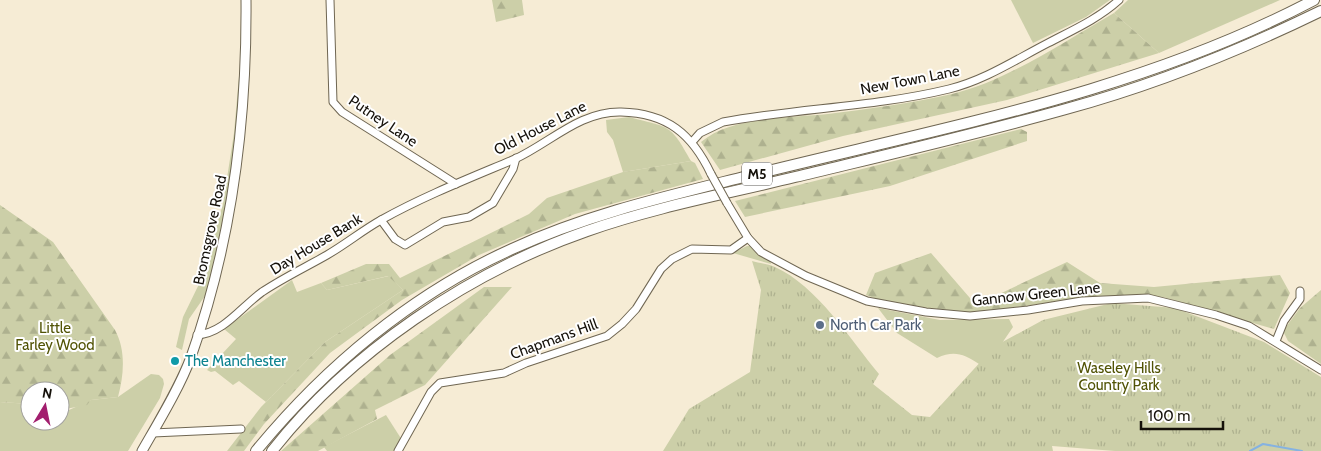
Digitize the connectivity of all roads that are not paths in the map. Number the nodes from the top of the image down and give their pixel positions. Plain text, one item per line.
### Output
1 (246, 0) edge
2 (330, 0) edge
3 (1119, 0) edge
4 (1314, 0) edge
5 (1321, 11) edge
6 (692, 142) junction
7 (516, 158) junction
8 (456, 184) junction
9 (381, 220) junction
10 (748, 238) junction
11 (1300, 291) dead end
12 (197, 335) junction
13 (1276, 340) junction
14 (1321, 370) edge
15 (241, 429) dead end
16 (153, 433) junction
17 (142, 451) edge
18 (256, 451) edge
19 (272, 451) edge
20 (398, 451) edge

1 - 12 main road, Bromsgrove Road
2 - 8 street, Putney Lane
3 - 6 street, New Town Lane
4 - 18 highway, M5
5 - 19 highway, M5
6 - 7 street, Old House Lane
6 - 10 street, Gannow Green Lane, bridge
7 - 8 street, Old House Lane
7 - 9 street
8 - 9 street, Day House Bank
9 - 12 street, Day House Bank
10 - 13 street, Gannow Green Lane
10 - 20 street, Chapmans Hill
11 - 13 street
12 - 16 main road, Bromsgrove Road
13 - 14 street, Gannow Green Lane
15 - 16 street
16 - 17 main road, Bromsgrove Road

